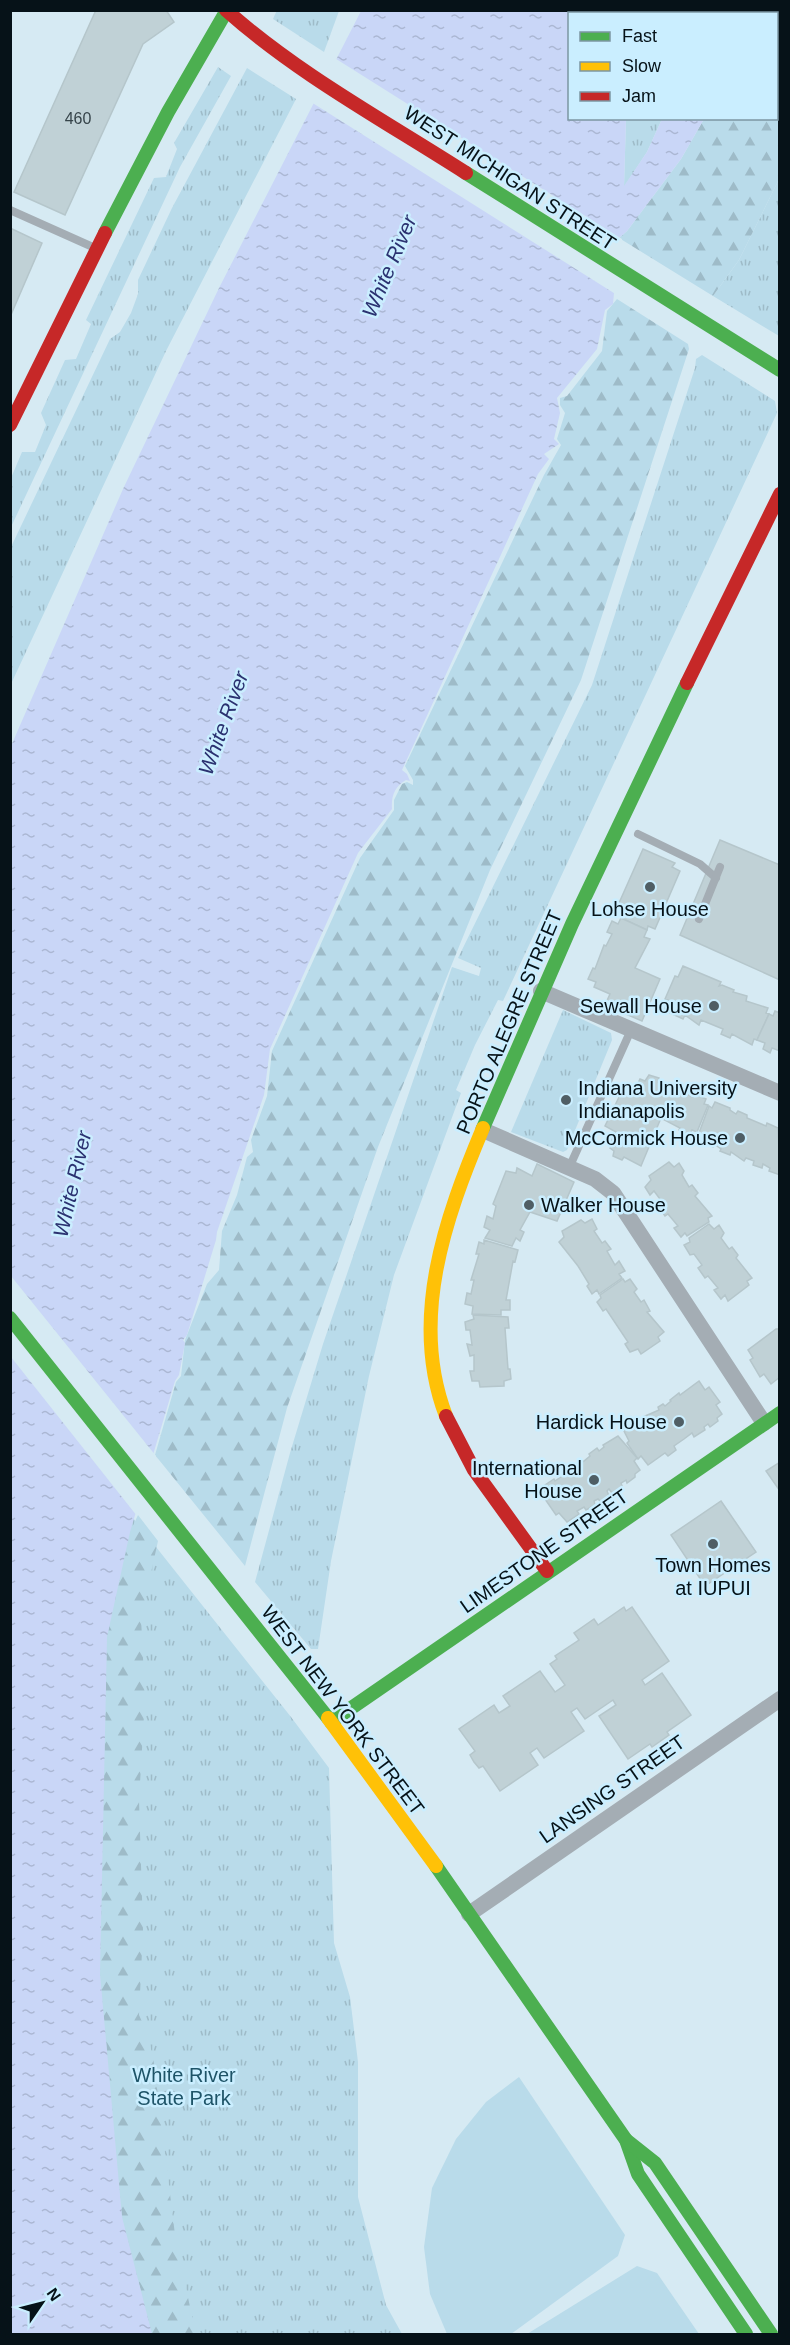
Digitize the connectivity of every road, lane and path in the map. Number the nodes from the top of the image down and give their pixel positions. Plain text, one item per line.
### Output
1 (226, 11) edge
2 (10, 210) edge
3 (95, 248) junction
4 (780, 370) edge
5 (10, 425) edge
6 (780, 494) edge
7 (638, 834) dead end
8 (720, 867) dead end
9 (716, 878) junction
10 (699, 919) dead end
11 (541, 991) junction
12 (631, 1030) junction
13 (780, 1093) edge
14 (483, 1130) junction
15 (569, 1168) junction
16 (10, 1318) edge
17 (780, 1413) edge
18 (764, 1423) junction
19 (547, 1571) junction
20 (780, 1699) edge
21 (332, 1722) junction
22 (469, 1914) junction
23 (626, 2139) junction
24 (746, 2334) edge
25 (771, 2334) edge

1 - 3 main road
1 - 4 main road, WEST MICHIGAN STREET
2 - 3 lane
3 - 5 main road
6 - 11 main road, PORTO ALEGRE STREET
7 - 9 lane
8 - 9 lane
9 - 10 lane
11 - 12 street
11 - 14 main road, PORTO ALEGRE STREET
12 - 13 street
12 - 15 lane
14 - 15 street
14 - 19 main road, PORTO ALEGRE STREET
15 - 18 street
16 - 21 main road, WEST NEW YORK STREET
17 - 18 main road, LIMESTONE STREET
18 - 19 main road, LIMESTONE STREET
19 - 21 main road, LIMESTONE STREET
20 - 22 street, LANSING STREET
21 - 22 main road, WEST NEW YORK STREET
22 - 23 main road, WEST NEW YORK STREET
23 - 24 main road, WEST NEW YORK STREET
23 - 25 main road, WEST NEW YORK STREET

